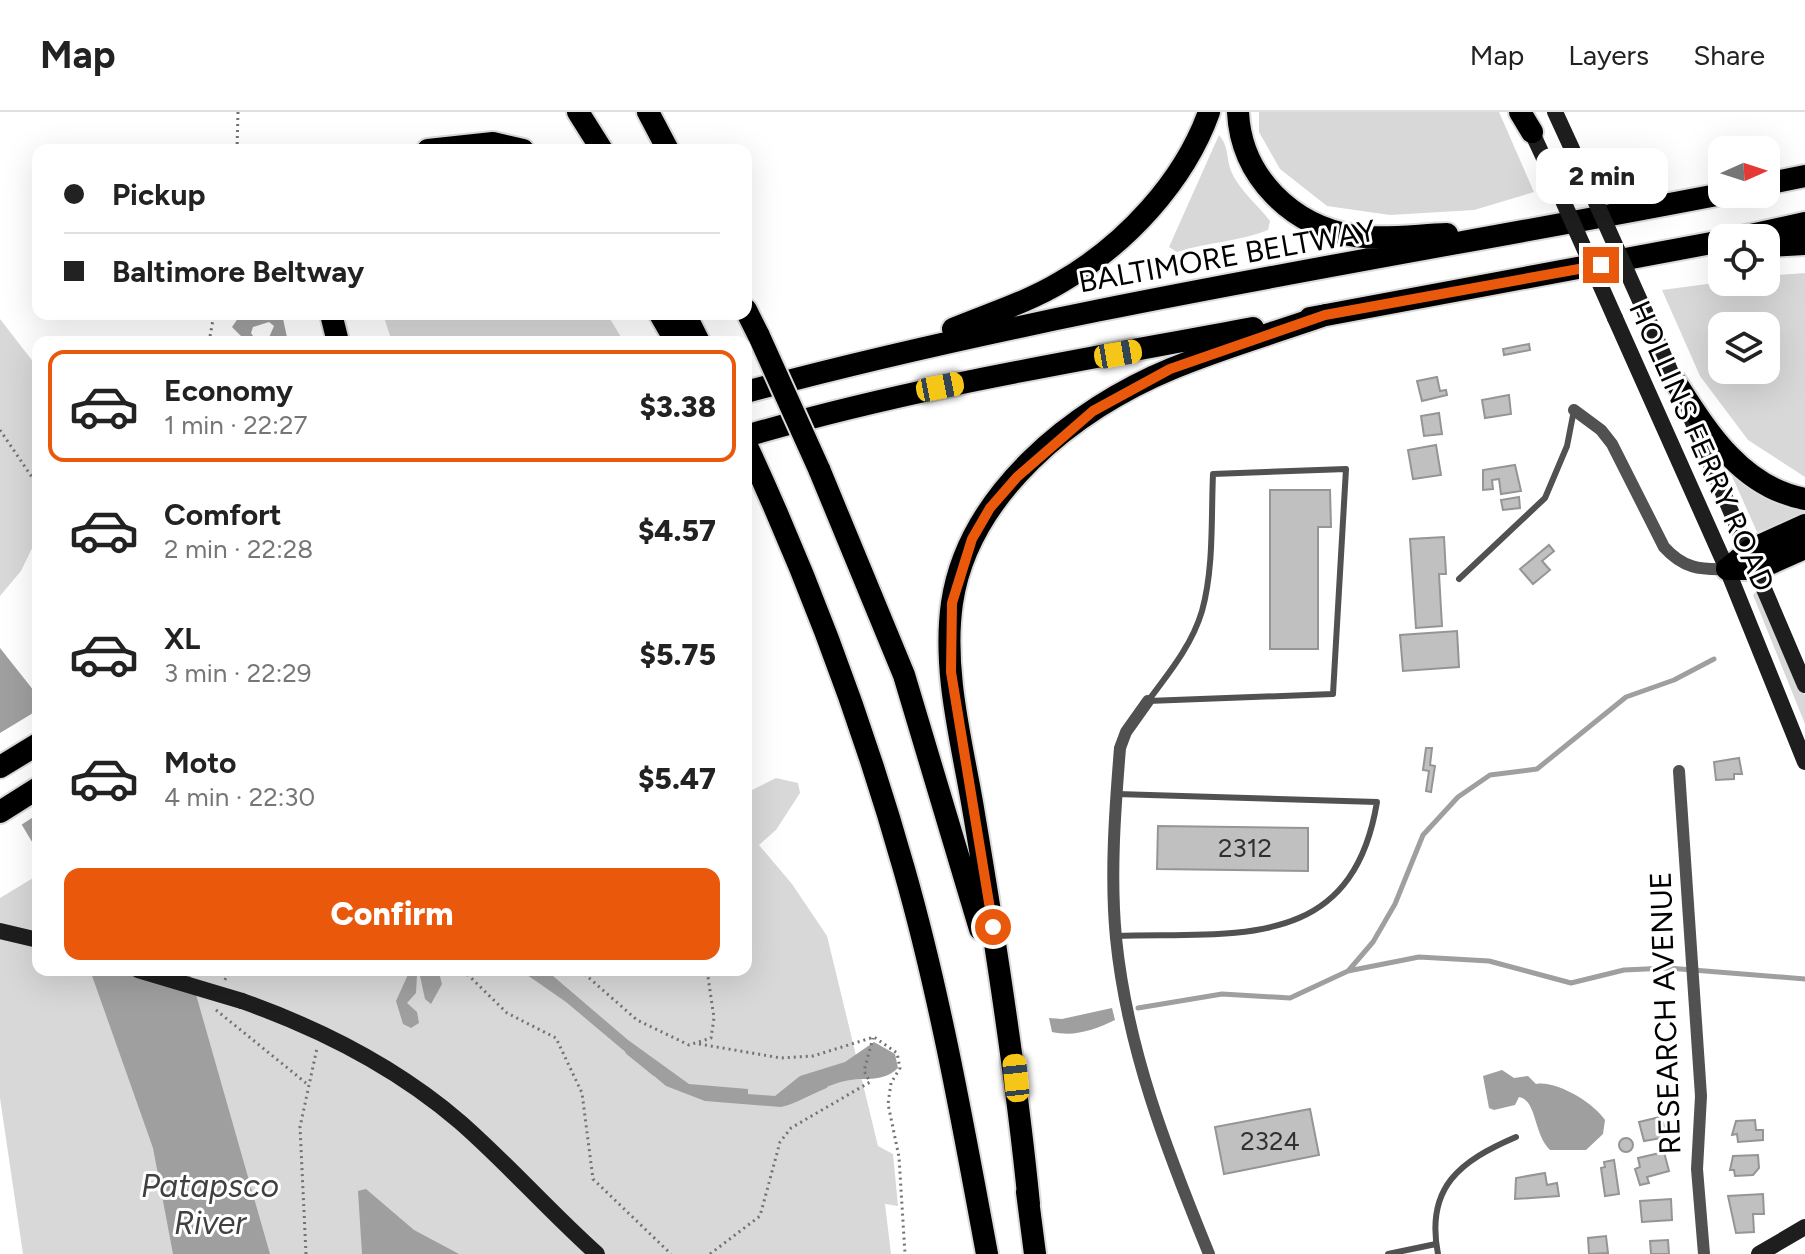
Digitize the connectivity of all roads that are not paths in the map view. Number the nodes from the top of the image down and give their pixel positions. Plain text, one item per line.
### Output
1 (578, 112) edge
2 (648, 112) edge
3 (1209, 112) edge
4 (1238, 112) edge
5 (1555, 112) edge
6 (1525, 119) edge
7 (598, 144) edge
8 (665, 144) edge
9 (1805, 176) edge
10 (1780, 181) edge
11 (1708, 197) edge
12 (1805, 223) edge
13 (1780, 229) edge
14 (1536, 230) junction
15 (1708, 244) edge
16 (1805, 244) edge
17 (1780, 245) edge
18 (1708, 249) edge
19 (1677, 251) junction
20 (1325, 315) junction
21 (751, 320) edge
22 (893, 353) junction
23 (1675, 381) junction
24 (752, 390) edge
25 (1574, 410) joint
26 (752, 434) edge
27 (754, 484) edge
28 (1805, 499) edge
29 (1805, 525) edge
30 (1805, 548) edge
31 (1754, 559) junction
32 (1727, 569) junction
33 (1459, 579) dead end
34 (1805, 685) edge
35 (1148, 701) junction
36 (32, 748) edge
37 (1805, 762) edge
38 (0, 767) edge
39 (1679, 771) dead end
40 (32, 792) edge
41 (1117, 794) junction
42 (0, 812) edge
43 (0, 931) edge
44 (1116, 936) junction
45 (32, 939) edge
46 (158, 976) edge
47 (1516, 1137) dead end
48 (1029, 1204) junction
49 (1805, 1227) edge
50 (1436, 1244) junction
51 (597, 1254) edge
52 (987, 1254) edge
53 (1035, 1254) edge
54 (1209, 1254) edge
55 (1388, 1254) edge
56 (1438, 1254) edge
57 (1704, 1254) edge
58 (1759, 1254) edge

1 - 7 highway
2 - 8 highway
3 - 22 highway
4 - 14 highway
5 - 23 street, HOLLINS FERRY ROAD, bridge
6 - 32 street, HOLLINS FERRY ROAD, bridge
9 - 10 highway
11 - 14 highway, BALTIMORE BELTWAY
12 - 13 highway
14 - 22 highway, BALTIMORE BELTWAY
15 - 19 highway
16 - 17 highway
18 - 19 highway
19 - 20 highway
20 - 26 highway
20 - 48 highway
21 - 48 highway, bridge
22 - 24 highway, BALTIMORE BELTWAY
23 - 28 highway
23 - 31 street, HOLLINS FERRY ROAD
25 - 32 street
25 - 33 lane
27 - 52 highway
29 - 31 highway
30 - 31 highway
31 - 32 highway
31 - 34 street, HOLLINS FERRY ROAD
32 - 37 street, HOLLINS FERRY ROAD
35 - 35 lane
35 - 41 street
36 - 38 highway
39 - 57 street, RESEARCH AVENUE
40 - 42 highway
41 - 44 street
41 - 44 lane
43 - 45 street
44 - 54 street
46 - 51 street, bridge
47 - 50 lane
48 - 53 highway
49 - 58 street
50 - 55 lane
50 - 56 lane

